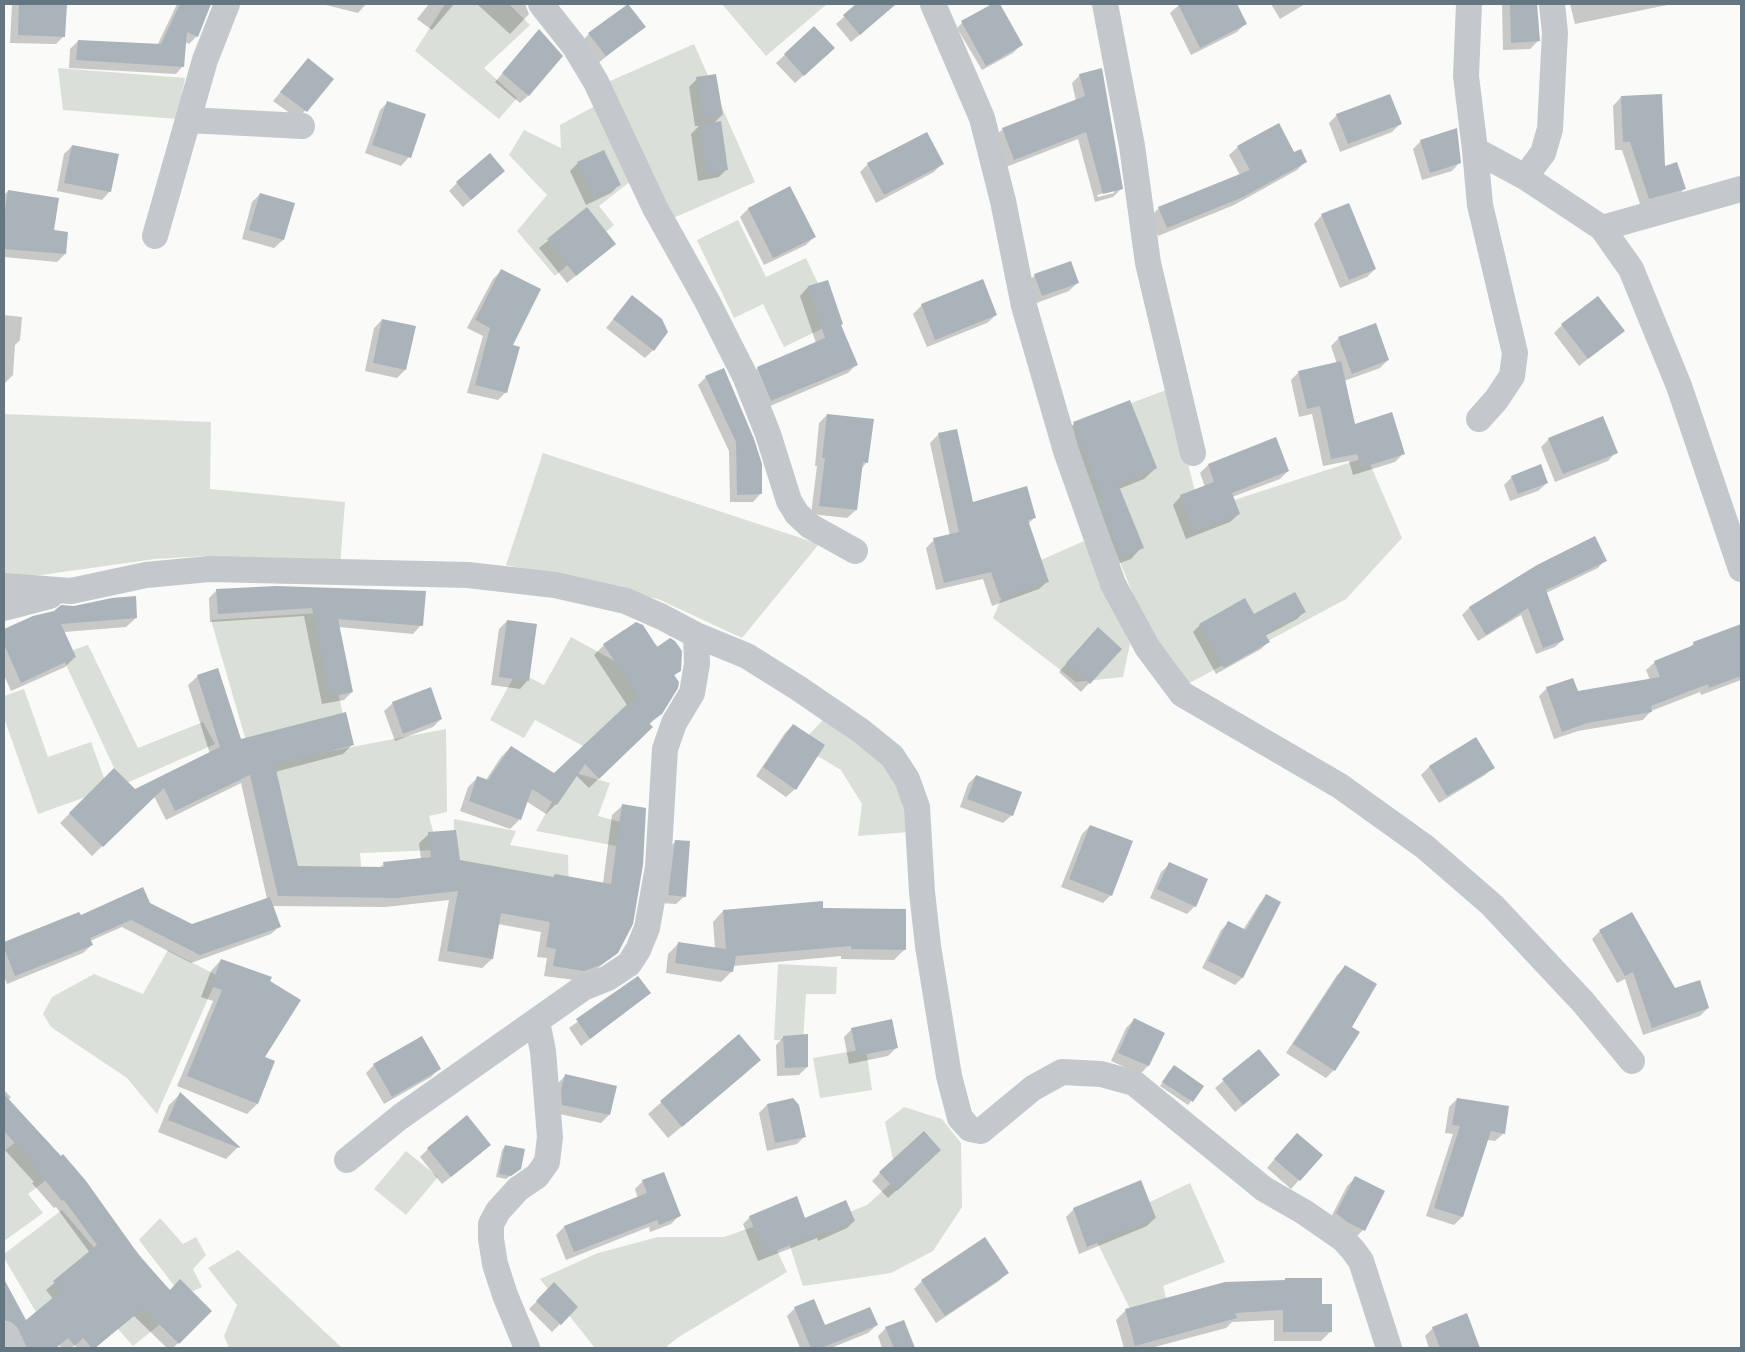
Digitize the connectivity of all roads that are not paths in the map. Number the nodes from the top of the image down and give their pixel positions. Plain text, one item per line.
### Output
1 (227, 4) edge
2 (540, 4) edge
3 (933, 4) edge
4 (1105, 4) edge
5 (1468, 4) edge
6 (1552, 4) edge
7 (188, 120) junction
8 (302, 126) dead end
9 (1474, 150) junction
10 (1525, 177) junction
11 (1741, 189) edge
12 (1602, 228) junction
13 (155, 236) dead end
14 (1480, 419) dead end
15 (1193, 452) dead end
16 (855, 551) dead end
17 (1741, 569) edge
18 (4, 586) edge
19 (70, 591) junction
20 (4, 608) edge
21 (696, 635) junction
22 (537, 1022) junction
23 (1632, 1061) dead end
24 (347, 1160) dead end
25 (4, 1335) edge
26 (12, 1348) edge
27 (527, 1348) edge
28 (1389, 1348) edge

1 - 7 street
2 - 16 street
3 - 23 street
4 - 15 street
5 - 9 street
6 - 10 street
7 - 8 street
7 - 13 street
9 - 10 street
9 - 14 street
10 - 12 street
11 - 12 street
12 - 17 street
18 - 19 street
19 - 20 street
19 - 21 street
21 - 22 street
21 - 28 street
22 - 24 street
22 - 27 street
25 - 26 street

